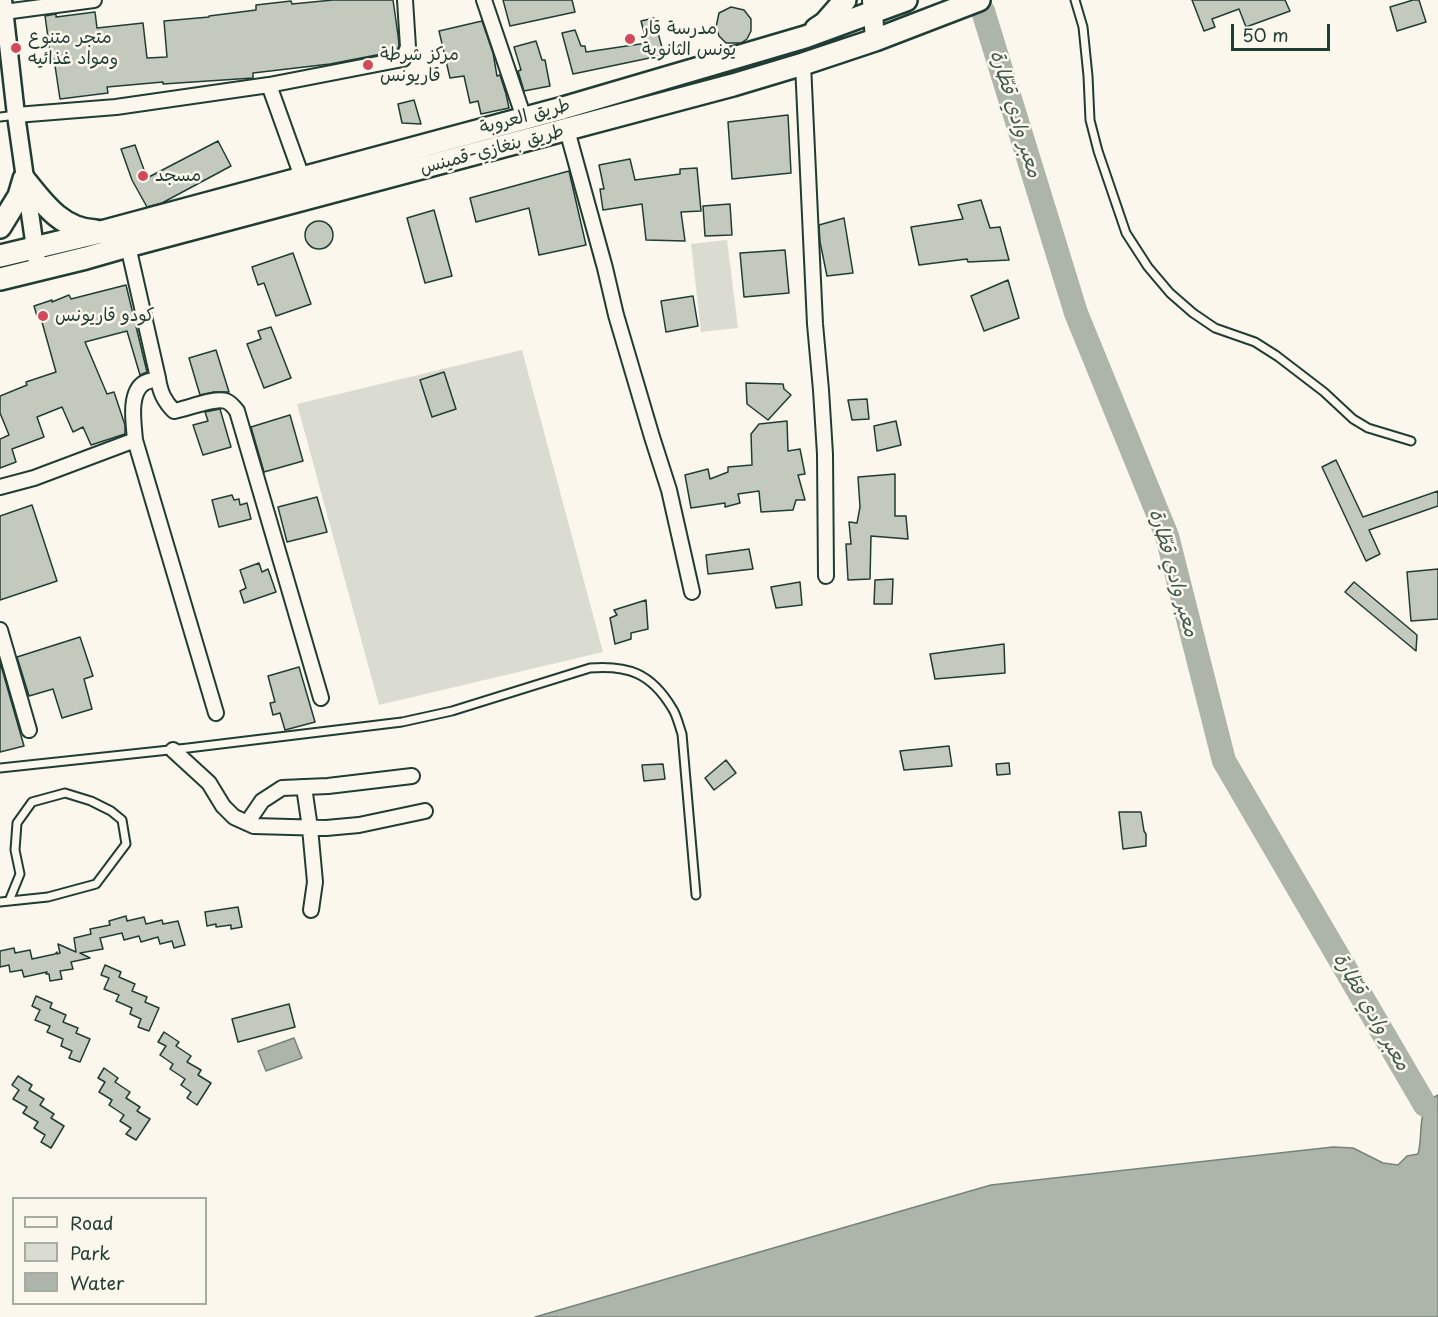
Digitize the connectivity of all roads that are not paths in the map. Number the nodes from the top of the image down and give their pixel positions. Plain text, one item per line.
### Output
1 (94, 0) edge
2 (405, 0) edge
3 (484, 0) edge
4 (845, 0) edge
5 (979, 0) edge
6 (1075, 0) edge
7 (898, 2) edge
8 (4, 6) edge
9 (872, 6) edge
10 (897, 32) junction
11 (805, 37) junction
12 (875, 40) junction
13 (803, 64) junction
14 (269, 85) junction
15 (8, 116) edge
16 (524, 118) junction
17 (567, 130) junction
18 (302, 177) junction
19 (24, 179) junction
20 (0, 227) edge
21 (105, 231) junction
22 (128, 246) junction
23 (35, 248) junction
24 (0, 256) edge
25 (38, 269) junction
26 (0, 279) edge
27 (158, 378) junction
28 (135, 440) junction
29 (1412, 441) dead end
30 (0, 488) edge
31 (826, 576) dead end
32 (692, 592) dead end
33 (0, 630) edge
34 (321, 698) dead end
35 (216, 714) dead end
36 (29, 730) dead end
37 (173, 750) junction
38 (0, 768) edge
39 (412, 776) dead end
40 (304, 787) junction
41 (425, 811) dead end
42 (247, 823) junction
43 (310, 828) junction
44 (696, 895) dead end
45 (9, 901) junction
46 (0, 902) edge
47 (311, 910) dead end

1 - 8 street
2 - 14 street
3 - 16 street
4 - 11 main road
5 - 10 main road, طريق بنغازي-قمينس
6 - 29 lane
7 - 9 main road, طريق العروبة
7 - 10 main road
8 - 15 street
9 - 11 main road, طريق العروبة
9 - 12 main road
10 - 12 main road, طريق بنغازي-قمينس
11 - 16 main road, طريق العروبة
12 - 13 main road, طريق بنغازي-قمينس
13 - 17 main road, طريق بنغازي-قمينس
13 - 31 street
14 - 15 street
14 - 18 street
15 - 19 street
16 - 18 main road, طريق العروبة
17 - 22 main road, طريق بنغازي-قمينس
17 - 32 street
18 - 21 main road, طريق العروبة
19 - 20 main road
19 - 21 main road
19 - 23 street
21 - 23 main road, طريق العروبة
22 - 25 main road, طريق بنغازي-قمينس
22 - 27 street
23 - 24 main road, طريق العروبة
23 - 25 street
25 - 26 main road, طريق بنغازي-قمينس
27 - 28 street
27 - 34 street
28 - 30 street
28 - 35 street
33 - 36 street
37 - 38 lane
37 - 42 street
37 - 44 lane
39 - 40 street
40 - 42 street
40 - 43 street
41 - 43 street
42 - 43 street
43 - 47 street
45 - 45 lane
45 - 46 lane

